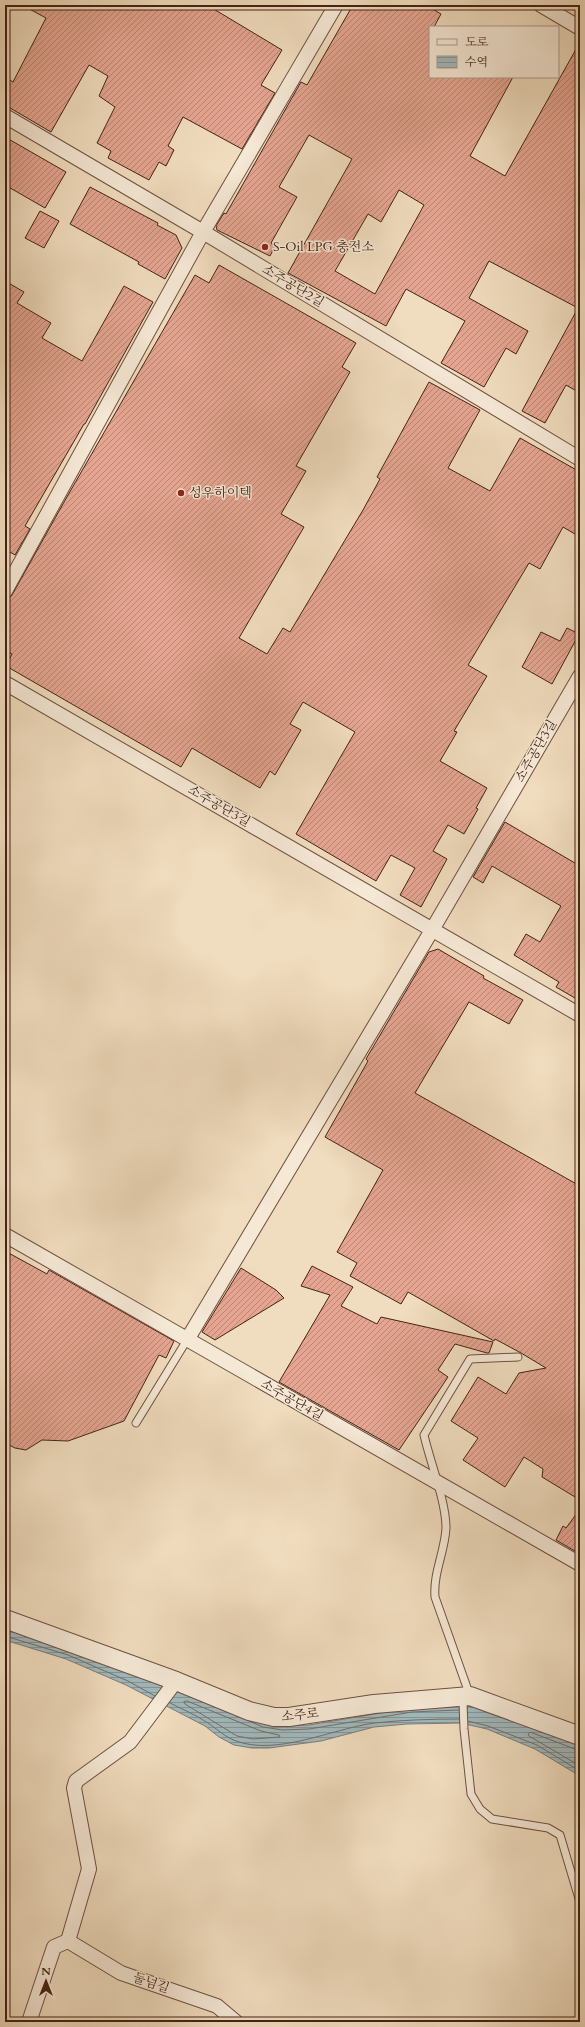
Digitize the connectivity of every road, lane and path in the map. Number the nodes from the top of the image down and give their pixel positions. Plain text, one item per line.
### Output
1 (336, 5) edge
2 (541, 5) edge
3 (580, 28) edge
4 (5, 116) edge
5 (203, 232) junction
6 (580, 460) edge
7 (5, 592) edge
8 (580, 676) edge
9 (5, 683) edge
10 (432, 930) junction
11 (580, 1015) edge
12 (5, 1235) edge
13 (187, 1340) junction
14 (518, 1357) dead end
15 (136, 1423) dead end
16 (436, 1483) junction
17 (580, 1564) edge
18 (5, 1619) edge
19 (176, 1681) junction
20 (470, 1696) junction
21 (580, 1736) edge
22 (580, 1902) edge
23 (68, 1941) junction
24 (29, 2022) edge
25 (236, 2022) edge

1 - 5 street
2 - 3 street
4 - 5 street, 소주공단2길
5 - 6 street, 소주공단2길
5 - 7 street
8 - 10 street, 소주공단3길
9 - 10 street, 소주공단3길
10 - 11 street, 소주공단3길
10 - 13 street
12 - 13 street, 소주공단4길
13 - 15 lane
13 - 16 street, 소주공단4길
14 - 16 lane
16 - 17 street, 소주공단4길
16 - 20 lane
18 - 19 street, 소주로
19 - 20 street, 소주로
19 - 23 street
20 - 21 street, 소주로
20 - 22 lane
23 - 24 street
23 - 25 street, 둘넘길

